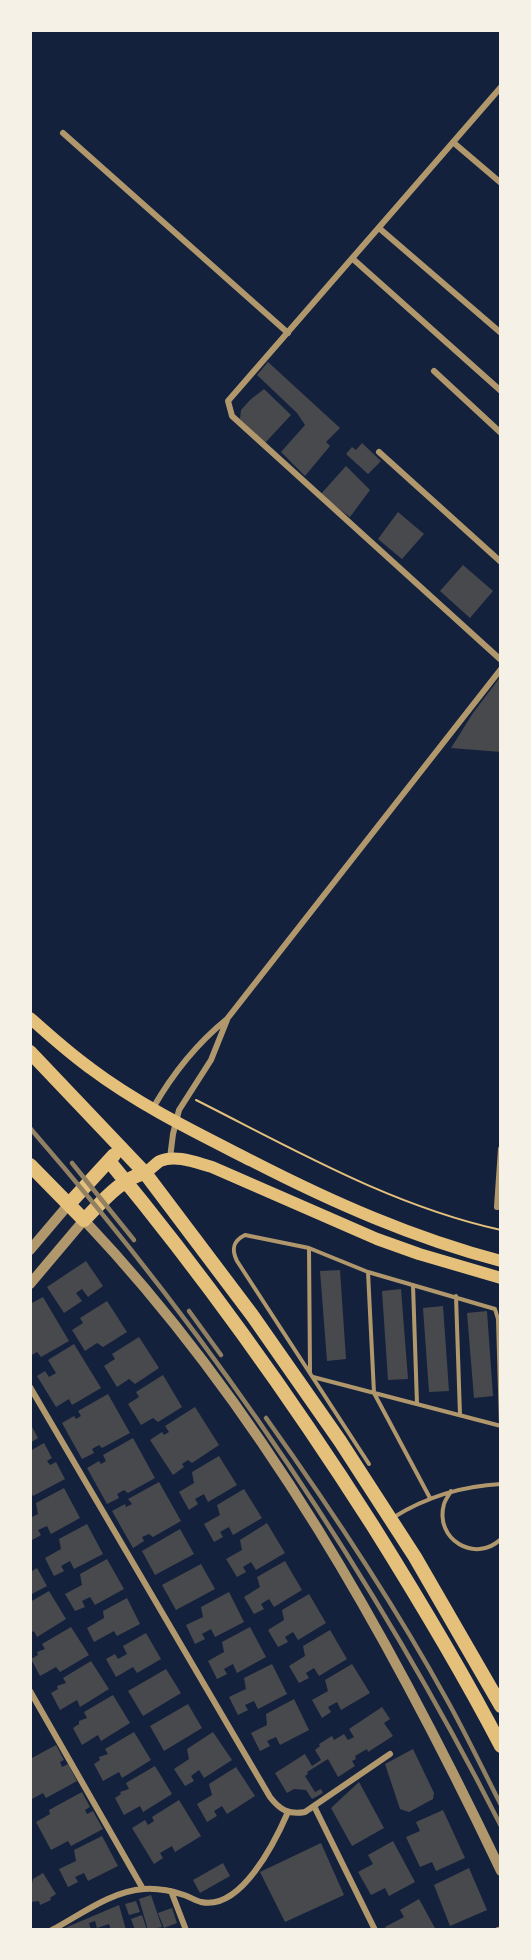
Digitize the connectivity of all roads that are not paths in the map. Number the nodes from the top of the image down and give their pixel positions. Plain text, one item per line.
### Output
1 (501, 87) edge
2 (63, 133) dead end
3 (454, 143) junction
4 (501, 183) edge
5 (379, 228) junction
6 (353, 259) junction
7 (288, 333) junction
8 (501, 333) edge
9 (434, 371) dead end
10 (501, 391) edge
11 (501, 433) edge
12 (379, 452) dead end
13 (501, 562) edge
14 (501, 660) edge
15 (501, 669) edge
16 (30, 1018) edge
17 (227, 1019) junction
18 (30, 1052) edge
19 (153, 1108) junction
20 (177, 1116) junction
21 (120, 1147) junction
22 (501, 1149) edge
23 (170, 1159) junction
24 (109, 1161) junction
25 (30, 1165) edge
26 (145, 1173) junction
27 (125, 1181) junction
28 (69, 1204) junction
29 (497, 1207) dead end
30 (84, 1220) junction
31 (309, 1248) junction
32 (30, 1250) edge
33 (501, 1261) edge
34 (368, 1272) junction
35 (501, 1278) edge
36 (30, 1284) edge
37 (413, 1285) junction
38 (456, 1296) junction
39 (311, 1375) junction
40 (30, 1386) edge
41 (374, 1393) junction
42 (417, 1404) junction
43 (460, 1415) junction
44 (501, 1426) edge
45 (369, 1464) dead end
46 (501, 1484) edge
47 (452, 1490) junction
48 (430, 1498) junction
49 (391, 1519) junction
50 (501, 1539) edge
51 (30, 1691) edge
52 (501, 1706) edge
53 (501, 1746) edge
54 (390, 1754) dead end
55 (314, 1806) junction
56 (288, 1812) junction
57 (501, 1870) edge
58 (143, 1889) junction
59 (171, 1892) junction
60 (52, 1930) edge
61 (186, 1930) edge
62 (375, 1930) edge

1 - 3 street
2 - 7 street
3 - 4 street
3 - 5 street
5 - 6 street
5 - 8 street
6 - 7 street
6 - 10 street
7 - 14 street
9 - 11 street
12 - 13 street
15 - 17 street
16 - 19 main road
17 - 19 street
17 - 20 street
18 - 21 highway
19 - 20 main road
20 - 23 street
20 - 33 main road
21 - 24 highway
21 - 26 highway
22 - 29 street
23 - 26 main road
23 - 35 main road
24 - 27 highway
24 - 28 highway
25 - 28 highway
26 - 27 highway
26 - 49 highway
27 - 30 highway
27 - 53 highway
28 - 30 highway
28 - 32 street
30 - 36 street
30 - 57 street
31 - 34 lane
31 - 39 lane
31 - 39 lane
34 - 37 lane
34 - 41 lane
37 - 38 lane
37 - 42 lane
38 - 43 lane
38 - 44 lane
39 - 41 lane
39 - 45 lane
40 - 56 street
41 - 42 lane
41 - 48 lane
42 - 43 lane
43 - 44 lane
46 - 47 lane
47 - 48 lane
47 - 50 lane
48 - 49 lane
49 - 52 highway
51 - 58 street
54 - 55 street
55 - 56 street
55 - 62 street
56 - 59 street
58 - 59 street
58 - 60 street
59 - 61 street

